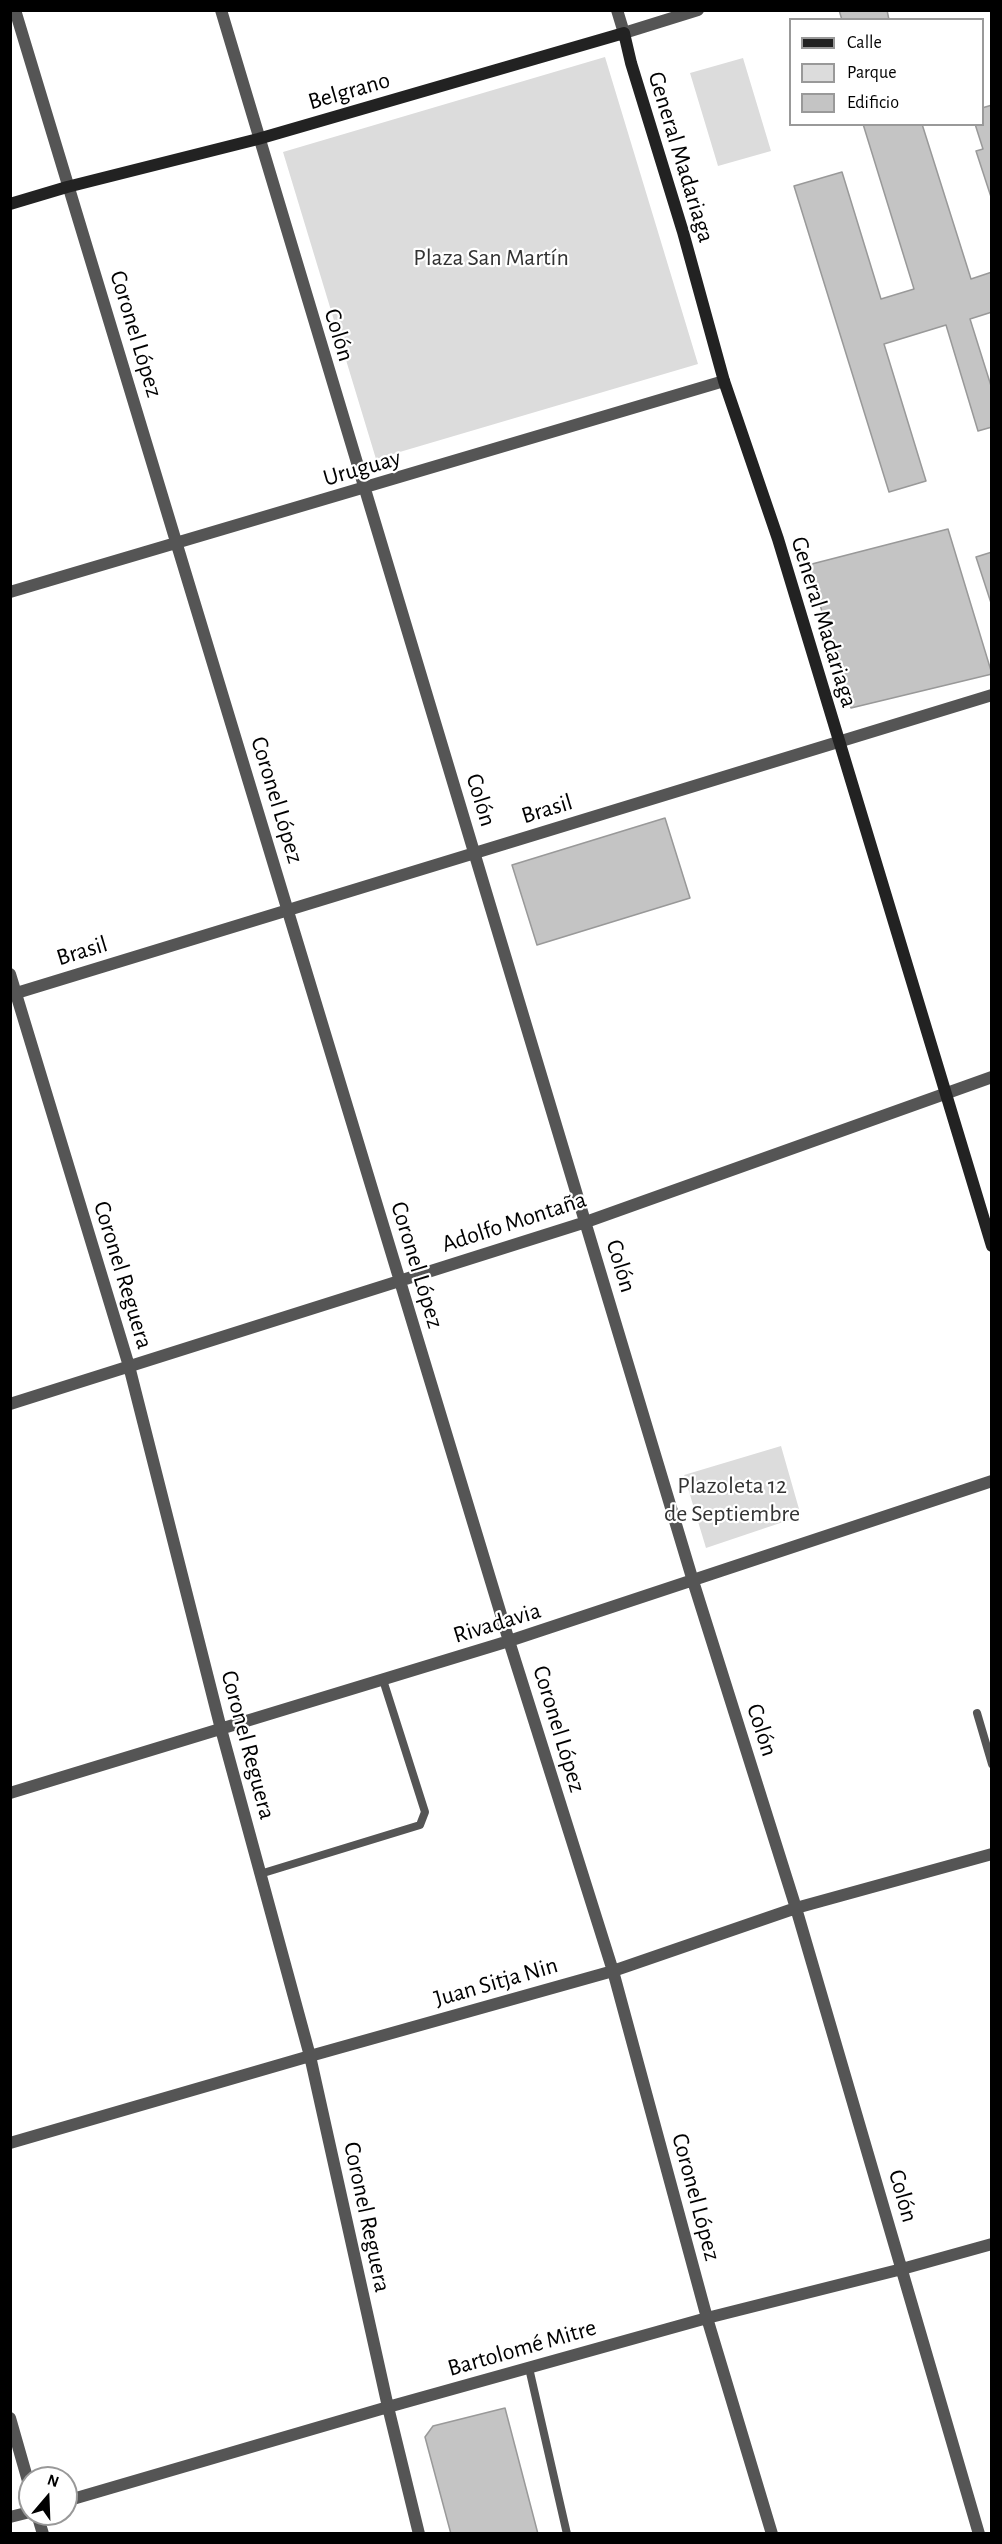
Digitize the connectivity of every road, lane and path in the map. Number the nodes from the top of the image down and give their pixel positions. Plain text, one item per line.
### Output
1 (15, 10) edge
2 (221, 10) edge
3 (617, 10) edge
4 (698, 10) edge
5 (624, 33) junction
6 (258, 139) junction
7 (67, 187) junction
8 (10, 204) edge
9 (724, 381) junction
10 (364, 490) junction
11 (177, 542) junction
12 (10, 592) edge
13 (992, 695) edge
14 (838, 743) junction
15 (475, 853) junction
16 (288, 910) junction
17 (10, 974) edge
18 (13, 994) edge
19 (992, 1077) edge
20 (945, 1093) junction
21 (586, 1222) junction
22 (992, 1246) edge
23 (400, 1280) junction
24 (129, 1366) junction
25 (10, 1404) edge
26 (992, 1481) edge
27 (693, 1581) junction
28 (509, 1641) junction
29 (383, 1680) junction
30 (977, 1713) dead end
31 (221, 1729) junction
32 (992, 1764) edge
33 (10, 1793) edge
34 (992, 1854) edge
35 (260, 1874) junction
36 (796, 1908) junction
37 (613, 1971) junction
38 (310, 2056) junction
39 (10, 2143) edge
40 (992, 2244) edge
41 (902, 2269) junction
42 (707, 2318) junction
43 (529, 2368) junction
44 (388, 2408) junction
45 (10, 2418) edge
46 (24, 2466) edge
47 (78, 2498) edge
48 (419, 2534) edge
49 (567, 2534) edge
50 (772, 2534) edge
51 (979, 2534) edge

1 - 7 street, Coronel López
2 - 6 street, Colón
3 - 5 street, General Madariaga
4 - 5 street, Belgrano
5 - 6 street, Belgrano
5 - 9 street, General Madariaga
6 - 7 street, Belgrano
6 - 10 street, Colón
7 - 8 street, Belgrano
7 - 11 street, Coronel López
9 - 10 street, Uruguay
9 - 14 street, General Madariaga
10 - 11 street, Uruguay
10 - 15 street, Colón
11 - 12 street, Uruguay
11 - 16 street, Coronel López
13 - 14 street, Brasil
14 - 15 street, Brasil
14 - 20 street, General Madariaga
15 - 16 street, Brasil
15 - 21 street, Colón
16 - 18 street, Brasil
16 - 23 street, Coronel López
17 - 18 street, Coronel Reguera
18 - 24 street, Coronel Reguera
19 - 20 street, Adolfo Montaña
20 - 21 street, Adolfo Montaña
20 - 22 street, General Madariaga
21 - 23 street, Adolfo Montaña
21 - 27 street, Colón
23 - 24 street, Adolfo Montaña
23 - 28 street, Coronel López
24 - 25 street, Adolfo Montaña
24 - 31 street, Coronel Reguera
26 - 27 street, Rivadavia
27 - 28 street, Rivadavia
27 - 36 street, Colón
28 - 29 street, Rivadavia
28 - 37 street, Coronel López
29 - 31 street, Rivadavia
29 - 35 lane
30 - 32 lane
31 - 33 street, Rivadavia
31 - 35 street, Coronel Reguera
34 - 36 street, Juan Sitja Nin
35 - 38 street, Coronel Reguera
36 - 37 street, Juan Sitja Nin
36 - 41 street, Colón
37 - 38 street, Juan Sitja Nin
37 - 42 street, Coronel López
38 - 39 street, Juan Sitja Nin
38 - 44 street, Coronel Reguera
40 - 41 street, Bartolomé Mitre
41 - 42 street, Bartolomé Mitre
41 - 51 street, Colón
42 - 43 street, Bartolomé Mitre
42 - 50 street, Coronel López
43 - 44 street, Bartolomé Mitre
43 - 49 lane
44 - 47 street, Bartolomé Mitre
44 - 48 street, Coronel Reguera
45 - 46 street

